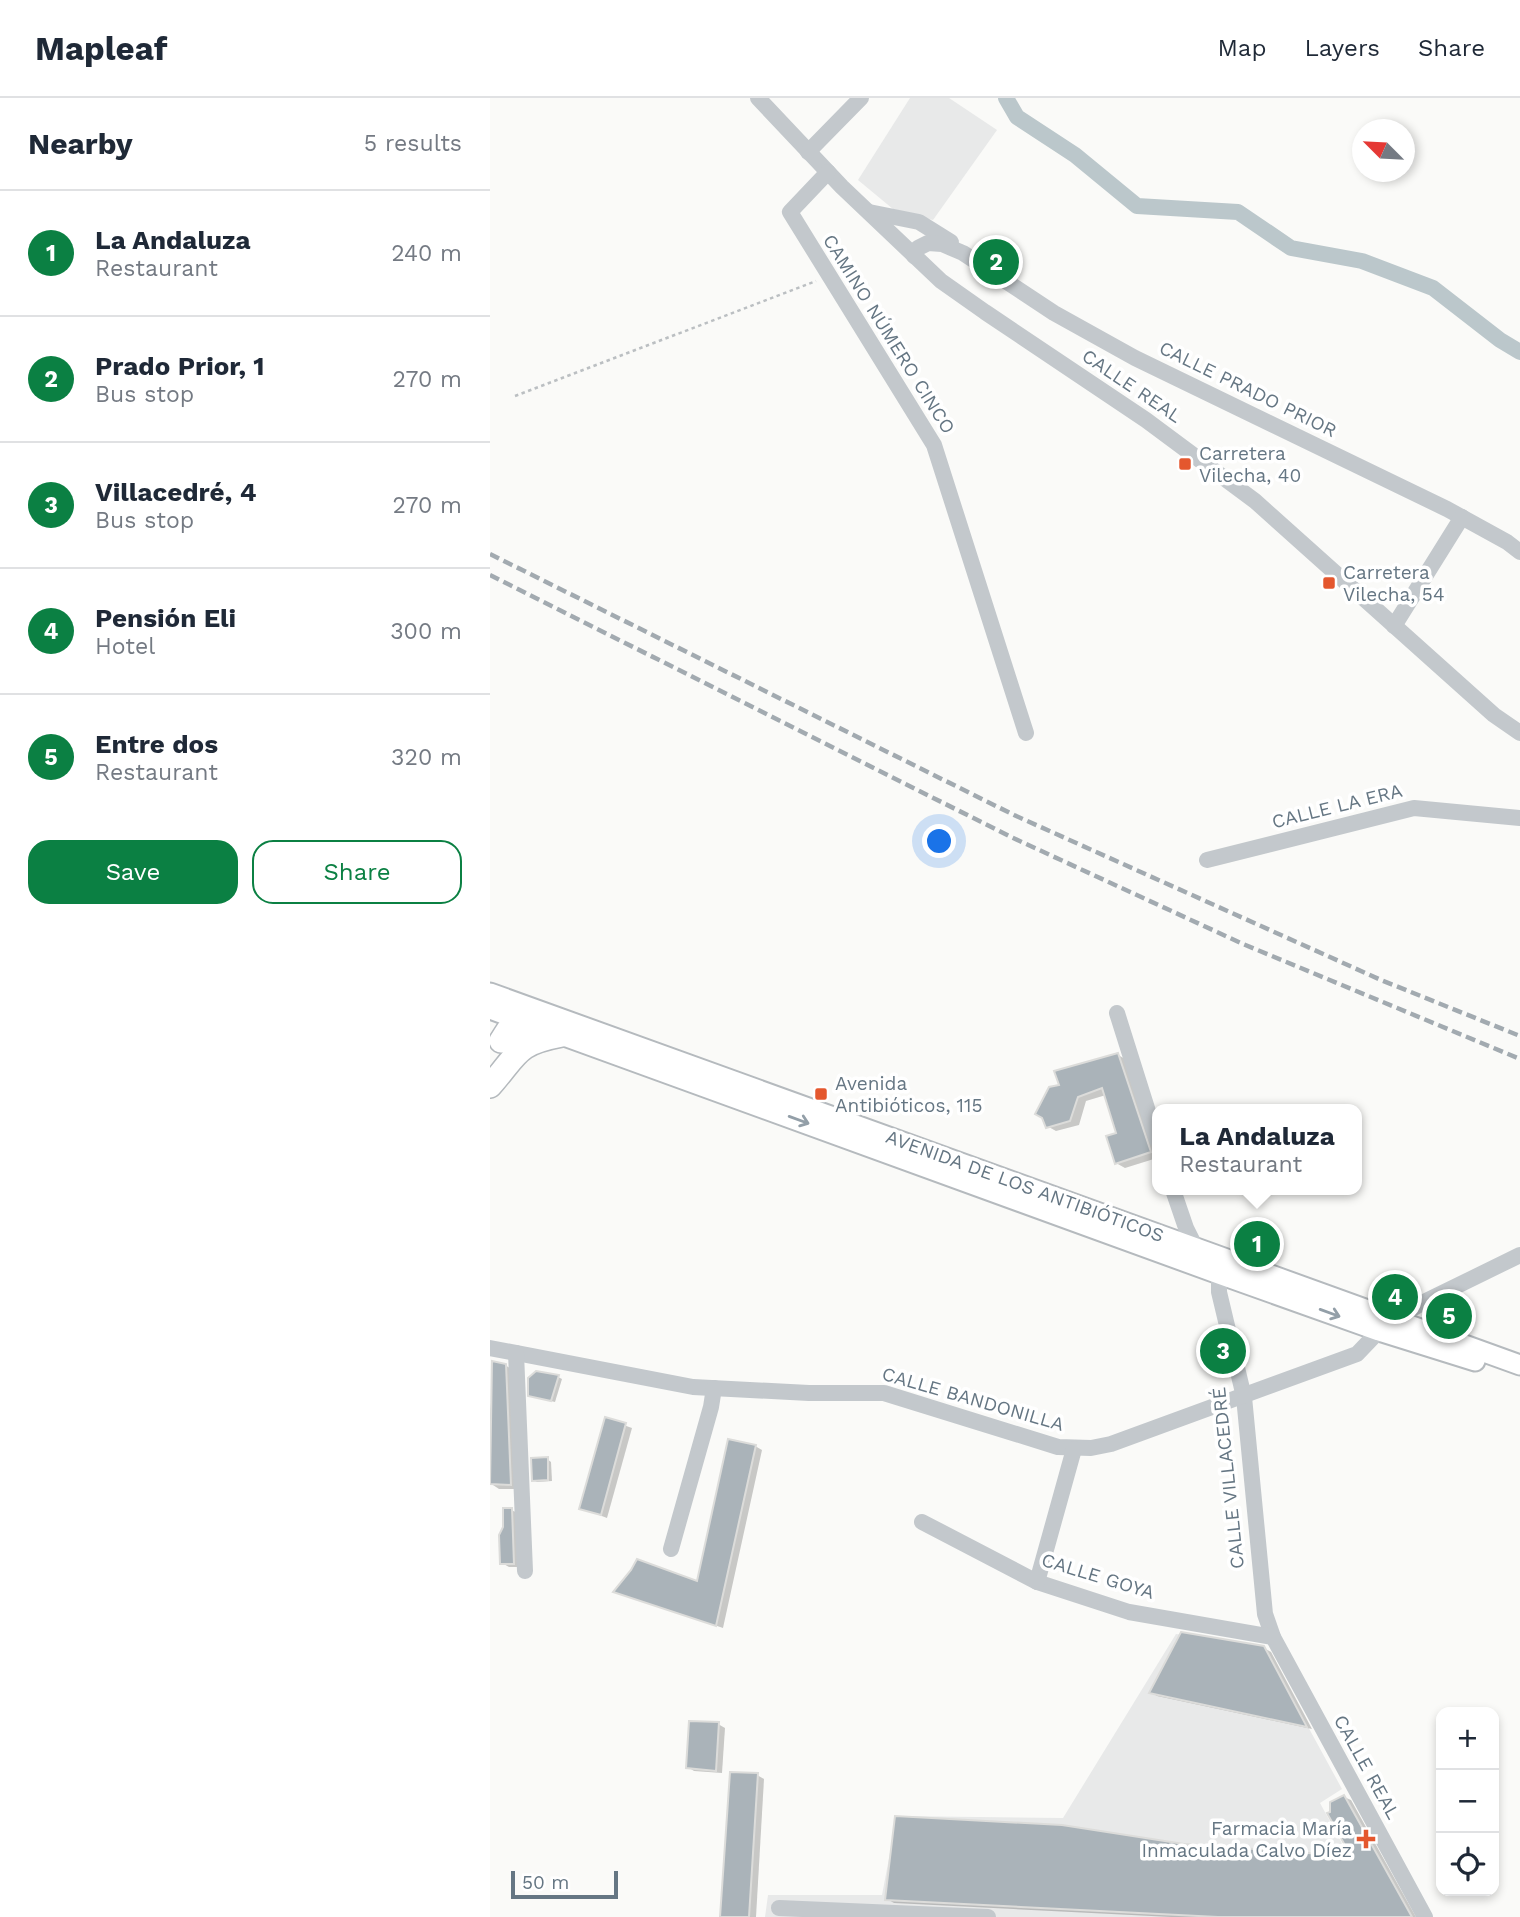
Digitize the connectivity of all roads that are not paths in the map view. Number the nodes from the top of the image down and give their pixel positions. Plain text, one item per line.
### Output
1 (758, 98) edge
2 (861, 98) edge
3 (808, 152) junction
4 (828, 172) junction
5 (869, 212) junction
6 (919, 222) junction
7 (897, 241) junction
8 (963, 253) junction
9 (914, 257) junction
10 (1462, 517) junction
11 (1520, 552) edge
12 (1394, 626) junction
13 (1026, 733) dead end
14 (1520, 733) edge
15 (1520, 818) edge
16 (1207, 860) dead end
17 (490, 993) edge
18 (490, 1002) edge
19 (490, 1009) edge
20 (1117, 1013) dead end
21 (490, 1018) edge
22 (523, 1021) junction
23 (562, 1035) junction
24 (510, 1044) junction
25 (490, 1070) edge
26 (739, 1082) junction
27 (490, 1086) edge
28 (1152, 1124) edge
29 (837, 1134) junction
30 (981, 1169) junction
31 (1175, 1195) edge
32 (1011, 1198) junction
33 (1186, 1227) junction
34 (1168, 1239) junction
35 (1196, 1248) junction
36 (1520, 1255) edge
37 (1219, 1274) junction
38 (1329, 1295) junction
39 (1365, 1308) junction
40 (1395, 1319) junction
41 (1379, 1331) junction
42 (490, 1348) edge
43 (516, 1353) junction
44 (1520, 1365) edge
45 (1520, 1375) edge
46 (714, 1388) junction
47 (1244, 1397) junction
48 (1074, 1449) junction
49 (922, 1522) dead end
50 (671, 1549) dead end
51 (525, 1571) dead end
52 (1037, 1582) junction
53 (1273, 1637) junction
54 (779, 1908) dead end
55 (841, 1914) edge
56 (988, 1917) edge
57 (1425, 1917) edge

1 - 3 street, CALLE REAL
2 - 3 street
3 - 4 street, CALLE REAL
4 - 5 street, CALLE REAL
4 - 13 street, CAMINO NÚMERO CINCO
5 - 6 street, CALLE PRADO PRIOR
5 - 7 street, CALLE REAL
6 - 7 street
6 - 8 street, CALLE PRADO PRIOR
7 - 9 street, CALLE REAL
8 - 9 street, CALLE PRADO PRIOR
8 - 10 street, CALLE PRADO PRIOR
9 - 12 street, CALLE REAL
10 - 11 street, CALLE PRADO PRIOR
10 - 12 street
12 - 14 street, CALLE REAL
15 - 16 street, CALLE LA ERA
17 - 26 main road, AVENIDA DE LOS ANTIBIÓTICOS
18 - 22 main road
19 - 22 main road, AVENIDA DE LOS ANTIBIÓTICOS
20 - 28 street
21 - 24 highway
22 - 23 main road, AVENIDA DE LOS ANTIBIÓTICOS
22 - 24 highway
22 - 26 main road
23 - 24 highway
23 -> 29 main road, AVENIDA DE LOS ANTIBIÓTICOS
24 - 25 highway
24 - 27 highway
26 - 30 main road, AVENIDA DE LOS ANTIBIÓTICOS
29 - 30 main road
29 - 32 main road, AVENIDA DE LOS ANTIBIÓTICOS
30 - 32 main road
30 - 34 main road, AVENIDA DE LOS ANTIBIÓTICOS
31 - 33 street
32 - 37 main road, AVENIDA DE LOS ANTIBIÓTICOS
33 - 34 street
33 - 35 street
34 - 35 main road, AVENIDA DE LOS ANTIBIÓTICOS
35 - 37 main road
35 - 38 main road, AVENIDA DE LOS ANTIBIÓTICOS
36 - 40 street
37 - 38 main road
37 -> 41 main road, AVENIDA DE LOS ANTIBIÓTICOS
37 - 47 street, CALLE VILLACEDRÉ
38 - 39 main road, AVENIDA DE LOS ANTIBIÓTICOS
39 - 40 main road, AVENIDA DE LOS ANTIBIÓTICOS
39 - 41 main road
40 - 41 main road
40 - 44 main road, AVENIDA DE LOS ANTIBIÓTICOS
41 - 45 main road, AVENIDA DE LOS ANTIBIÓTICOS
41 - 47 street, CALLE BANDONILLA
42 - 43 street, CALLE BANDONILLA
43 - 46 street, CALLE BANDONILLA
43 - 51 street
46 - 48 street, CALLE BANDONILLA
46 - 50 street
47 - 48 street, CALLE BANDONILLA
47 - 53 street, CALLE VILLACEDRÉ
48 - 52 street
49 - 52 street, CALLE GOYA
52 - 53 street, CALLE GOYA
53 - 57 street, CALLE REAL
54 - 55 street
55 - 56 street

